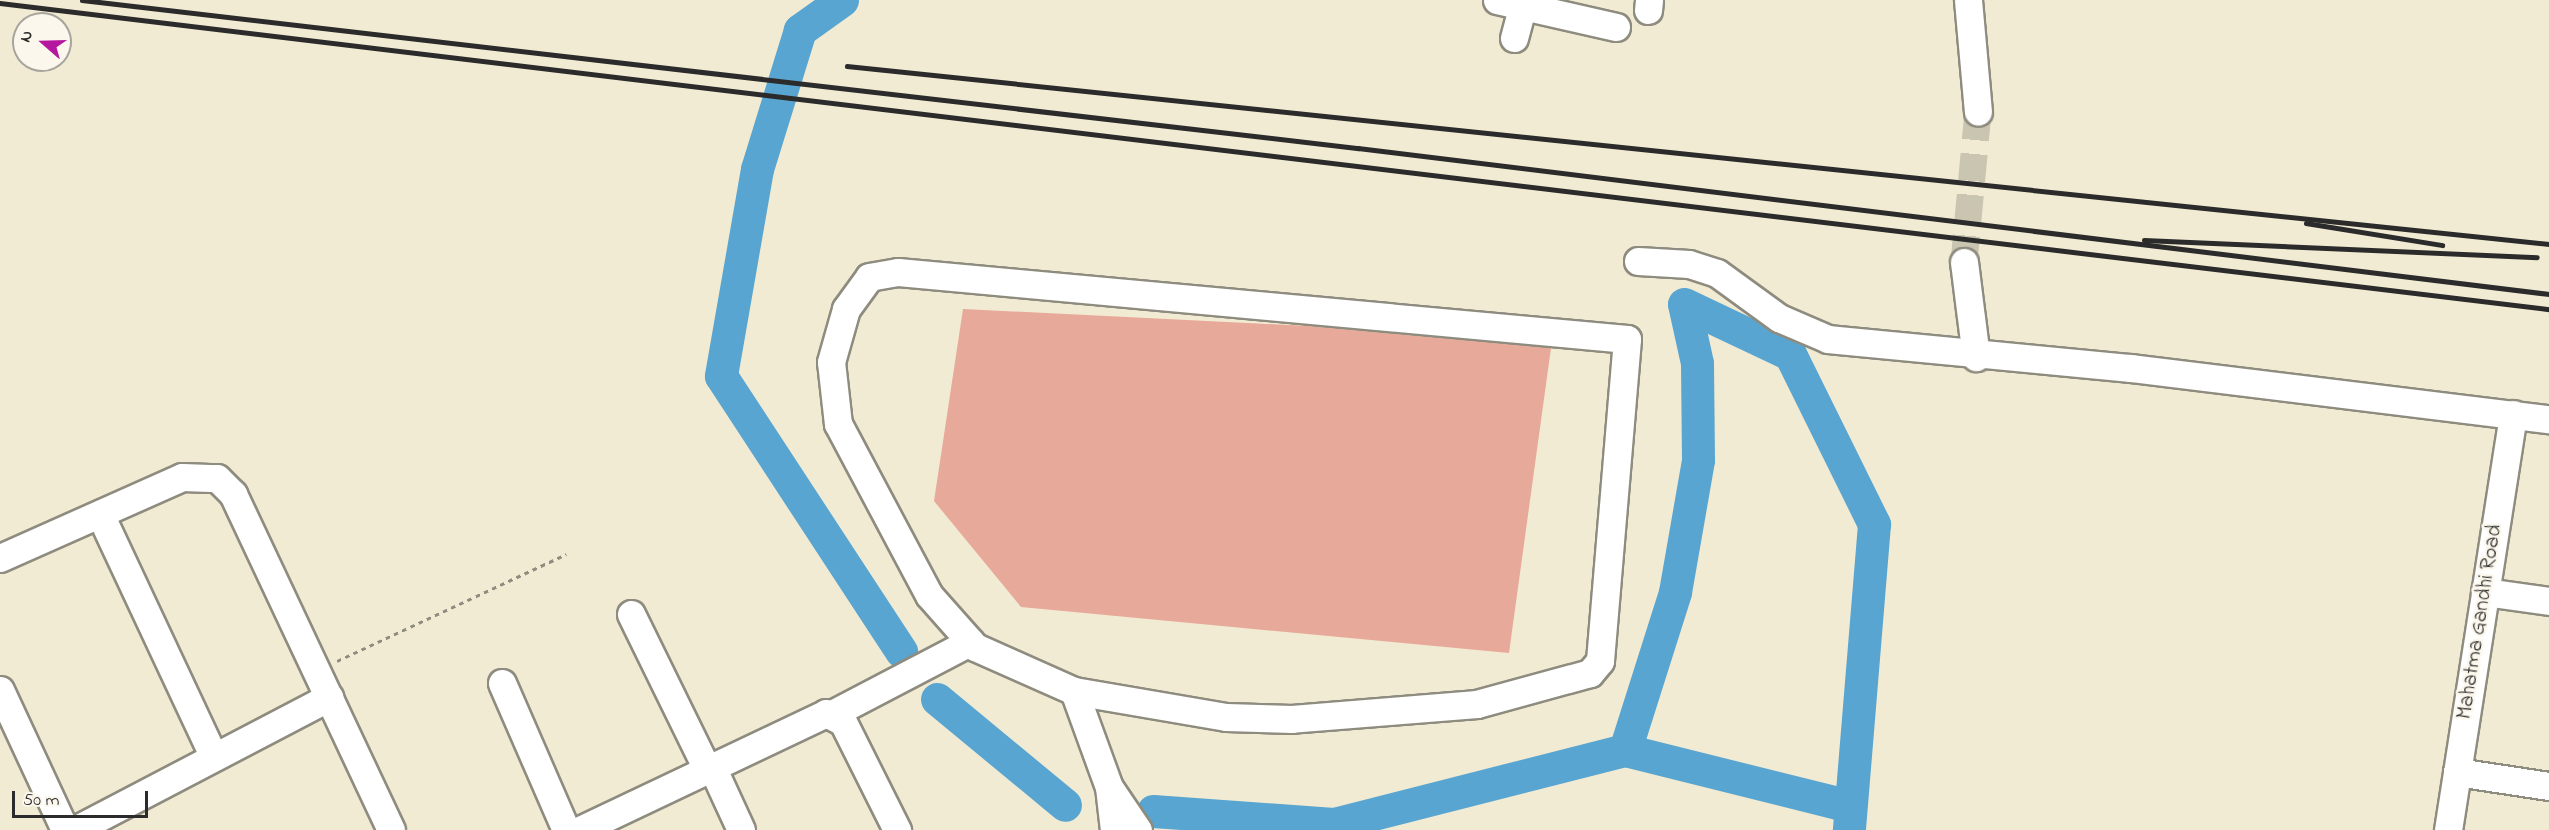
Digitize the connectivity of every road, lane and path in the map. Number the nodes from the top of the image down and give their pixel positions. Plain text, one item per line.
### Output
1 (1968, 0) edge
2 (1514, 2) edge
3 (1616, 27) dead end
4 (1514, 38) dead end
5 (1978, 112) tunnel mouth
6 (1638, 261) dead end
7 (1964, 262) tunnel mouth
8 (1976, 357) junction
9 (2512, 414) junction
10 (2549, 419) edge
11 (100, 514) junction
12 (566, 554) dead end
13 (0, 558) edge
14 (2485, 592) junction
15 (2549, 601) edge
16 (631, 614) dead end
17 (970, 642) junction
18 (316, 671) junction
19 (502, 683) dead end
20 (0, 690) edge
21 (1074, 691) junction
22 (329, 697) junction
23 (832, 714) junction
24 (214, 757) junction
25 (711, 770) junction
26 (2457, 772) junction
27 (2549, 786) edge
28 (1108, 787) junction
29 (66, 830) edge
30 (75, 830) edge
31 (391, 830) edge
32 (566, 830) edge
33 (580, 830) edge
34 (741, 830) edge
35 (897, 830) edge
36 (1114, 830) edge
37 (1138, 830) edge
38 (2448, 830) edge

1 - 5 street
2 - 3 street
2 - 4 street
6 - 8 street
7 - 8 street
8 - 9 street
9 - 10 street
9 - 14 street, Mahatma Gandhi Road
11 - 13 street
11 - 18 street
11 - 24 street
12 - 18 path
14 - 15 street
14 - 26 street, Mahatma Gandhi Road
16 - 25 street
17 - 21 street
17 - 21 street
17 - 23 street
18 - 22 street
19 - 32 street
20 - 29 street
21 - 28 street
22 - 24 street
22 - 31 street
23 - 25 street
23 - 35 street
24 - 30 street
25 - 33 street
25 - 34 street
26 - 27 street
26 - 38 street, Mahatma Gandhi Road
28 - 36 street
28 - 37 street

